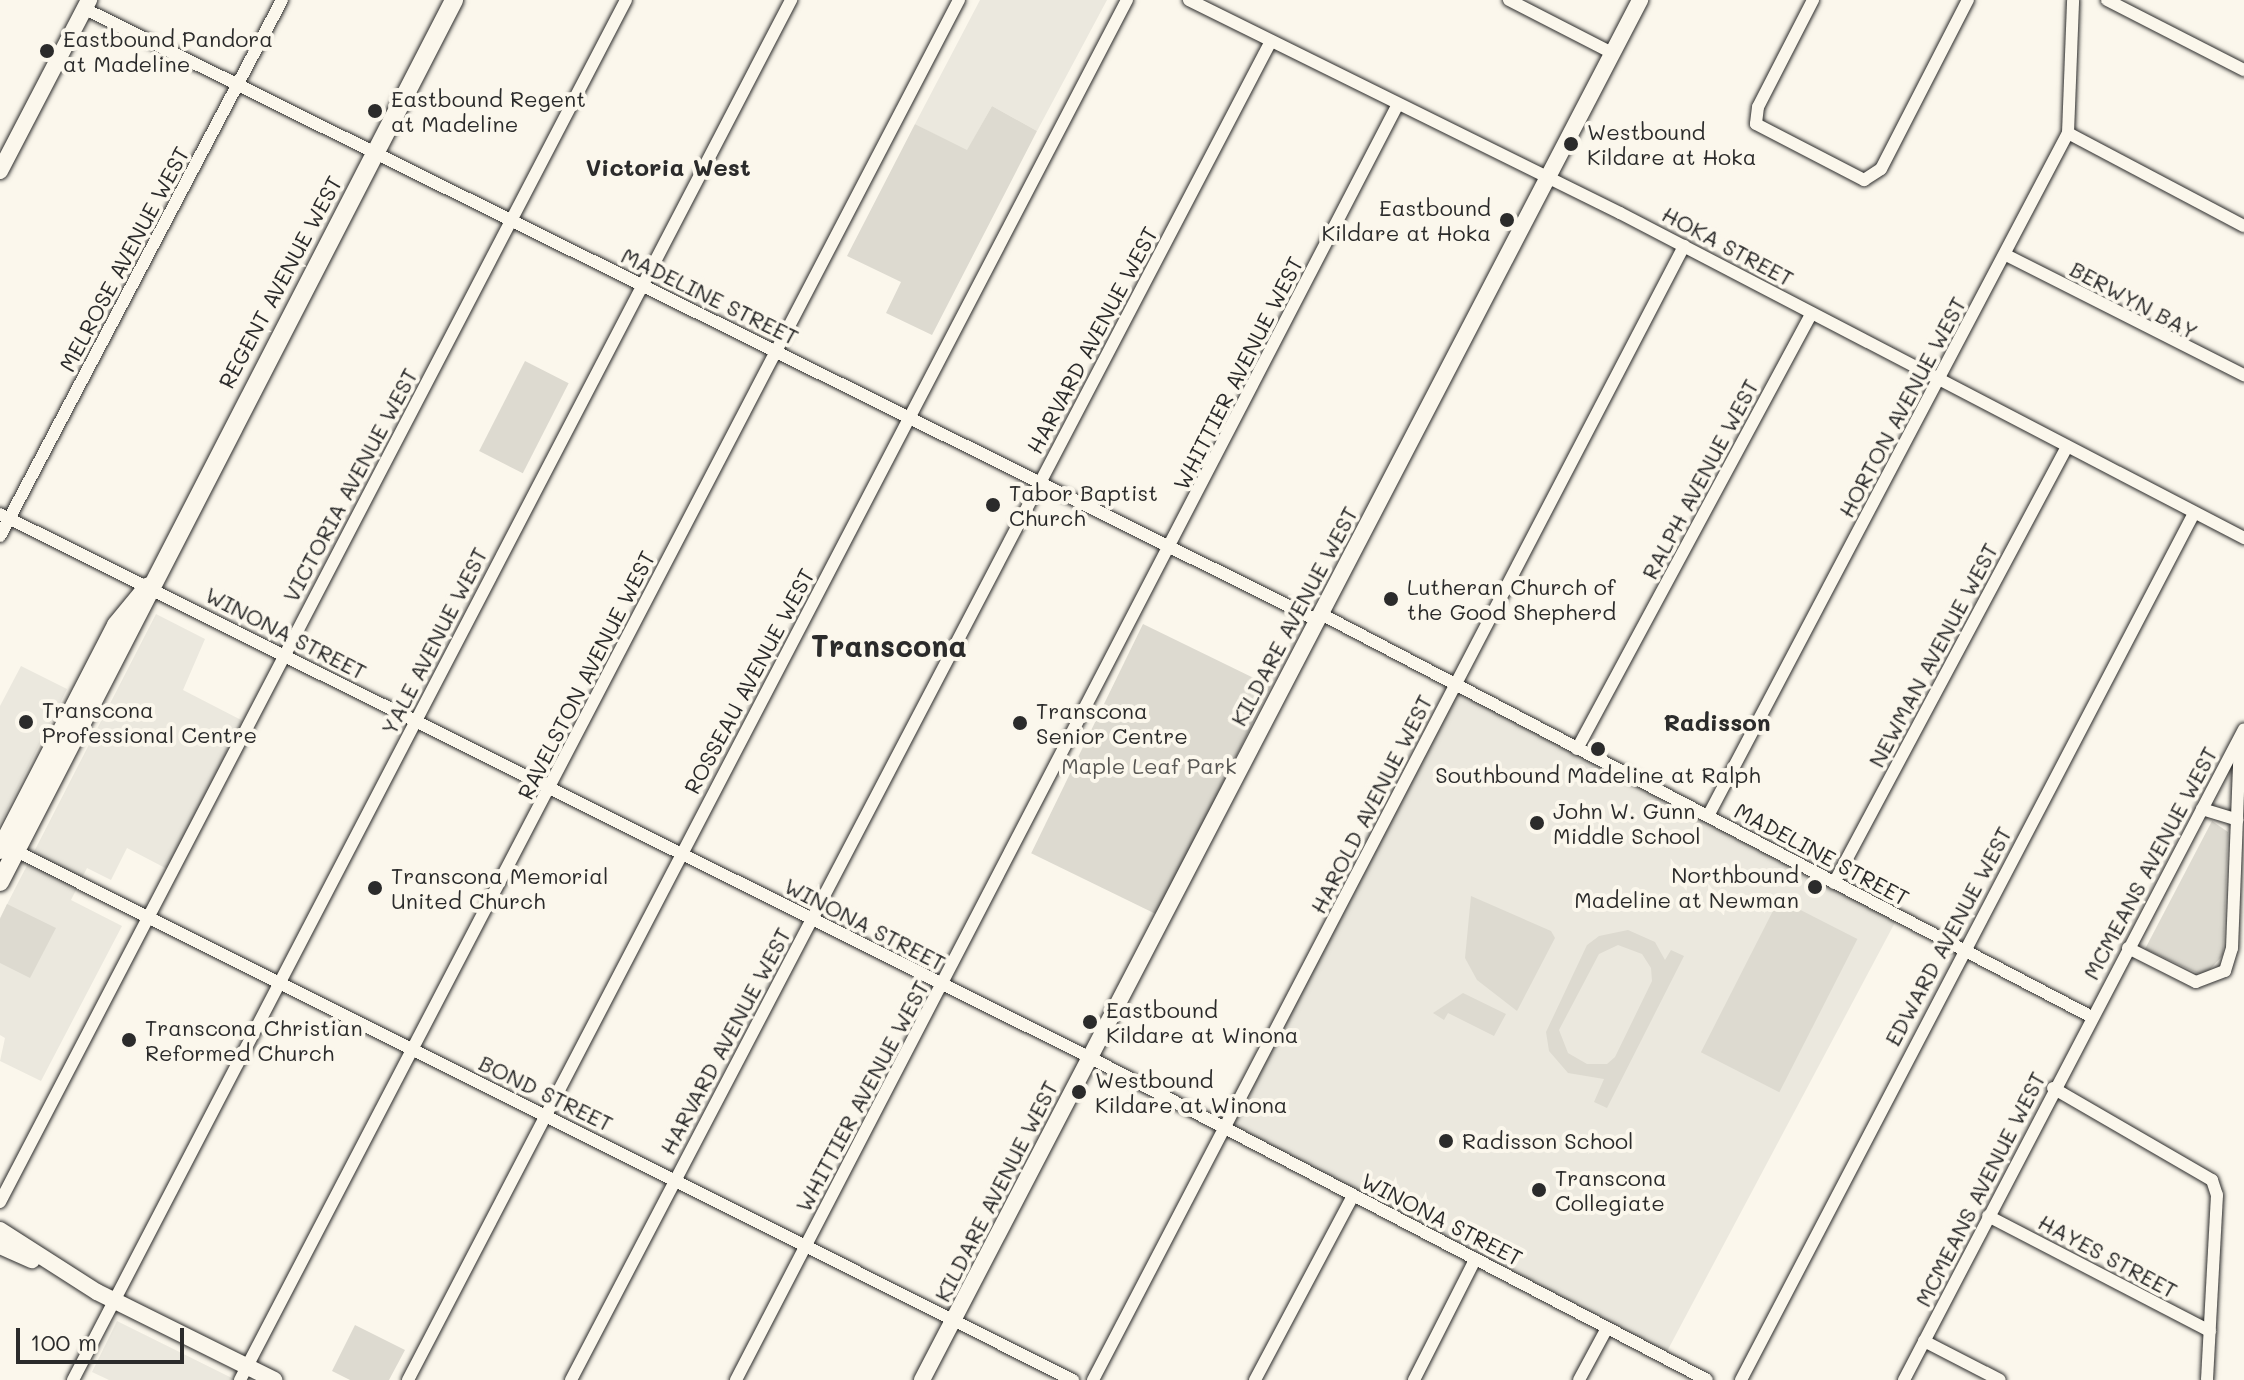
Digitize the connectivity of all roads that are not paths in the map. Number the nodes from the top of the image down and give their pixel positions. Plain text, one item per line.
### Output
1 (282, 0) edge
2 (454, 0) edge
3 (626, 0) edge
4 (791, 0) edge
5 (959, 0) edge
6 (1127, 0) edge
7 (1189, 0) edge
8 (1509, 0) edge
9 (1640, 0) edge
10 (1813, 0) edge
11 (1968, 0) edge
12 (2073, 0) edge
13 (2107, 0) edge
14 (87, 4) edge
15 (1271, 41) junction
16 (1612, 53) junction
17 (2244, 70) edge
18 (239, 84) junction
19 (1397, 106) junction
20 (2068, 133) junction
21 (375, 151) junction
22 (0, 171) edge
23 (1547, 177) junction
24 (513, 219) junction
25 (2244, 226) edge
26 (1684, 246) junction
27 (2006, 255) junction
28 (642, 284) junction
29 (1812, 313) junction
30 (776, 351) junction
31 (2244, 375) edge
32 (1939, 380) junction
33 (909, 417) junction
34 (2067, 446) junction
35 (1040, 482) junction
36 (2194, 513) junction
37 (5, 516) edge
38 (0, 536) edge
39 (2244, 538) edge
40 (1172, 546) junction
41 (148, 586) junction
42 (1319, 617) junction
43 (284, 655) junction
44 (1455, 685) junction
45 (415, 720) junction
46 (2242, 732) edge
47 (1577, 749) junction
48 (550, 787) junction
49 (2202, 809) junction
50 (1708, 816) junction
51 (2237, 820) junction
52 (5, 847) edge
53 (681, 853) junction
54 (0, 882) edge
55 (1834, 883) junction
56 (149, 916) junction
57 (812, 921) junction
58 (2128, 948) junction
59 (1963, 951) junction
60 (277, 982) junction
61 (942, 986) junction
62 (2092, 1017) junction
63 (415, 1050) junction
64 (1089, 1057) junction
65 (2053, 1088) junction
66 (545, 1115) junction
67 (1226, 1127) junction
68 (676, 1179) junction
69 (1353, 1196) junction
70 (0, 1202) edge
71 (1988, 1216) junction
72 (0, 1230) edge
73 (807, 1244) junction
74 (0, 1246) edge
75 (1475, 1260) junction
76 (49, 1265) junction
77 (113, 1300) junction
78 (954, 1318) junction
79 (1607, 1328) junction
80 (2210, 1331) junction
81 (1924, 1341) junction
82 (243, 1373) edge
83 (73, 1380) edge
84 (274, 1380) edge
85 (408, 1380) edge
86 (571, 1380) edge
87 (736, 1380) edge
88 (922, 1380) edge
89 (1073, 1380) edge
90 (1093, 1380) edge
91 (1255, 1380) edge
92 (1414, 1380) edge
93 (1579, 1380) edge
94 (1707, 1380) edge
95 (1741, 1380) edge
96 (1904, 1380) edge
97 (2000, 1380) edge
98 (2207, 1380) edge

1 - 18 street, MELROSE AVENUE WEST
2 - 21 main road, REGENT AVENUE WEST
3 - 24 street, VICTORIA AVENUE WEST
4 - 28 street, YALE AVENUE WEST
5 - 30 street, RAVELSTON AVENUE WEST
6 - 33 street, ROSSEAU AVENUE WEST
7 - 15 street, HOKA STREET
8 - 16 street
9 - 16 street, KILDARE AVENUE WEST
10 - 11 street
12 - 20 street, HORTON AVENUE WEST
13 - 17 street
14 - 18 street, MADELINE STREET
14 - 22 street
15 - 19 street, HOKA STREET
15 - 35 street, HARVARD AVENUE WEST
16 - 23 street, KILDARE AVENUE WEST
18 - 21 street, MADELINE STREET
18 - 37 street, MELROSE AVENUE WEST
19 - 23 street, HOKA STREET
19 - 40 street, WHITTIER AVENUE WEST
20 - 25 street
20 - 27 street, HORTON AVENUE WEST
21 - 24 street, MADELINE STREET
21 - 41 main road, REGENT AVENUE WEST
23 - 26 street, HOKA STREET
23 - 42 street, KILDARE AVENUE WEST
24 - 28 street, MADELINE STREET
24 - 43 street, VICTORIA AVENUE WEST
26 - 29 street, HOKA STREET
26 - 44 street, HAROLD AVENUE WEST
27 - 31 street, BERWYN BAY
27 - 32 street, HORTON AVENUE WEST
28 - 30 street, MADELINE STREET
28 - 45 street, YALE AVENUE WEST
29 - 32 street, HOKA STREET
29 - 47 street, RALPH AVENUE WEST
30 - 33 street, MADELINE STREET
30 - 48 street, RAVELSTON AVENUE WEST
32 - 34 street, HOKA STREET
32 - 50 street, HORTON AVENUE WEST
33 - 35 street, MADELINE STREET
33 - 53 street, ROSSEAU AVENUE WEST
34 - 36 street, HOKA STREET
34 - 55 street, NEWMAN AVENUE WEST
35 - 40 street, MADELINE STREET
35 - 57 street, HARVARD AVENUE WEST
36 - 39 street, HOKA STREET
36 - 59 street, EDWARD AVENUE WEST
37 - 38 street, MELROSE AVENUE WEST
37 - 41 street, WINONA STREET
40 - 42 street, MADELINE STREET
40 - 61 street, WHITTIER AVENUE WEST
41 - 43 street, WINONA STREET
41 - 52 main road, REGENT AVENUE WEST
42 - 44 street, MADELINE STREET
42 - 64 street, KILDARE AVENUE WEST
43 - 45 street, WINONA STREET
43 - 56 street, VICTORIA AVENUE WEST
44 - 47 street, MADELINE STREET
44 - 67 street, HAROLD AVENUE WEST
45 - 48 street, WINONA STREET
45 - 60 street, YALE AVENUE WEST
46 - 49 street, MCMEANS AVENUE WEST
46 - 51 street
47 - 50 street, MADELINE STREET
48 - 53 street, WINONA STREET
48 - 63 street, RAVELSTON AVENUE WEST
49 - 51 street
49 - 58 street, MCMEANS AVENUE WEST
50 - 55 street, MADELINE STREET
51 - 58 street
52 - 54 main road, REGENT AVENUE WEST
52 - 56 street, BOND STREET
53 - 57 street, WINONA STREET
53 - 66 street, ROSSEAU AVENUE WEST
55 - 59 street, MADELINE STREET
56 - 60 street, BOND STREET
56 - 70 street, VICTORIA AVENUE WEST
57 - 61 street, WINONA STREET
57 - 68 street, HARVARD AVENUE WEST
58 - 62 street, MCMEANS AVENUE WEST
59 - 62 street, MADELINE STREET
59 - 95 street, EDWARD AVENUE WEST
60 - 63 street, BOND STREET
60 - 77 street, YALE AVENUE WEST
61 - 64 street, WINONA STREET
61 - 73 street, WHITTIER AVENUE WEST
62 - 65 street, MCMEANS AVENUE WEST
63 - 66 street, BOND STREET
63 - 82 street, RAVELSTON AVENUE WEST
64 - 67 street, WINONA STREET
64 - 78 street, KILDARE AVENUE WEST
65 - 71 street, MCMEANS AVENUE WEST
65 - 80 street
66 - 68 street, BOND STREET
66 - 85 street, ROSSEAU AVENUE WEST
67 - 69 street, WINONA STREET
67 - 90 street, HAROLD AVENUE WEST
68 - 73 street, BOND STREET
68 - 86 street, HARVARD AVENUE WEST
69 - 75 street, WINONA STREET
69 - 91 street
71 - 80 street, HAYES STREET
71 - 81 street, MCMEANS AVENUE WEST
72 - 76 street
73 - 78 street, BOND STREET
73 - 87 street, WHITTIER AVENUE WEST
74 - 76 street
75 - 79 street, WINONA STREET
75 - 92 street
76 - 77 street
77 - 82 street
77 - 83 street, YALE AVENUE WEST
78 - 88 street, KILDARE AVENUE WEST
78 - 89 street, BOND STREET
79 - 93 street
79 - 94 street, WINONA STREET
80 - 98 street
81 - 96 street, MCMEANS AVENUE WEST
81 - 97 street
82 - 84 street

